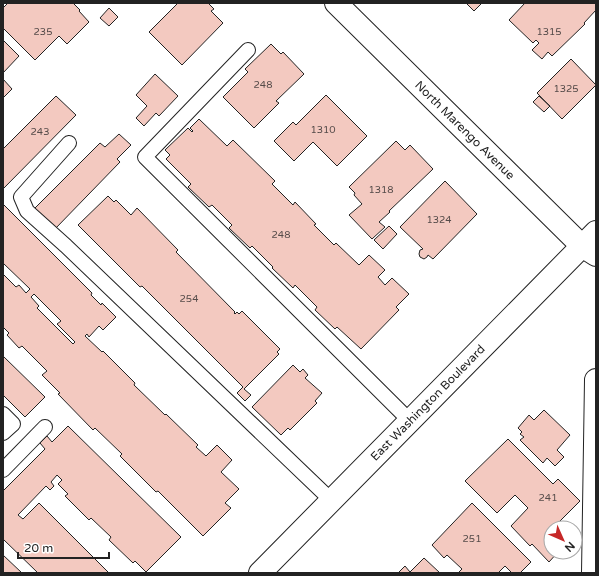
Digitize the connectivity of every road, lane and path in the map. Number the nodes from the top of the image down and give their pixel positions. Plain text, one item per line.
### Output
1 (336, 3) edge
2 (248, 50) dead end
3 (69, 144) dead end
4 (591, 244) edge
5 (596, 380) edge
6 (3, 414) edge
7 (410, 421) junction
8 (45, 428) dead end
9 (3, 433) edge
10 (3, 470) edge
11 (331, 500) junction
12 (260, 573) edge
13 (593, 573) edge

1 - 4 street, North Marengo Avenue
2 - 7 lane
3 - 11 lane
4 - 7 street, East Washington Boulevard
5 - 13 street
6 - 9 lane
7 - 11 street, East Washington Boulevard
8 - 10 lane
11 - 12 street, East Washington Boulevard

